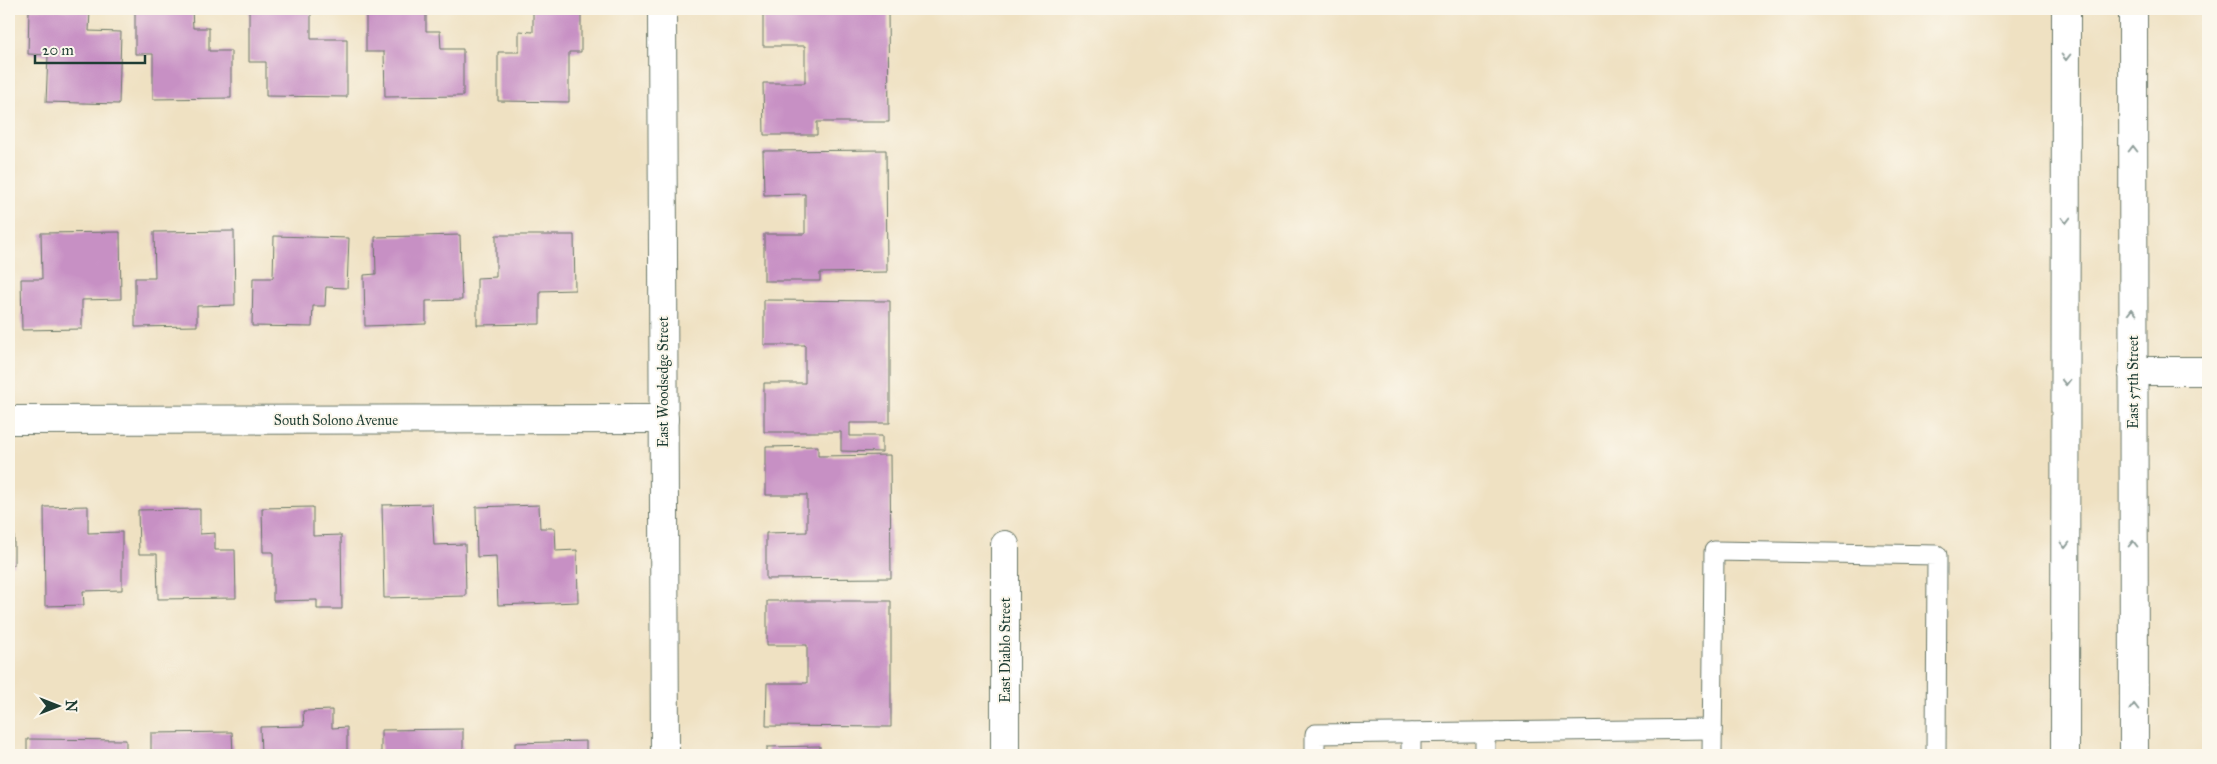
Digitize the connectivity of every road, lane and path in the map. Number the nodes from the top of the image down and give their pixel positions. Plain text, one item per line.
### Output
1 (662, 9) edge
2 (2066, 9) edge
3 (2133, 9) edge
4 (2132, 371) junction
5 (2208, 371) edge
6 (664, 419) junction
7 (9, 420) edge
8 (1005, 545) dead end
9 (1712, 729) junction
10 (1411, 733) junction
11 (1485, 733) junction
12 (665, 755) edge
13 (1005, 755) edge
14 (1315, 755) edge
15 (1411, 755) edge
16 (1485, 755) edge
17 (1712, 755) edge
18 (1936, 755) edge
19 (2065, 755) edge
20 (2134, 755) edge

1 - 6 street, East Woodsedge Street
2 -> 19 street
4 -> 3 street, East 57th Street
4 - 5 street
20 -> 4 street, East 57th Street
6 - 7 street, South Solono Avenue
6 - 12 street, East Woodsedge Street
8 - 13 street, East Diablo Street
9 - 11 lane
9 - 17 lane
9 - 18 lane
10 - 11 lane
10 - 14 lane
10 - 15 lane
11 - 16 lane

